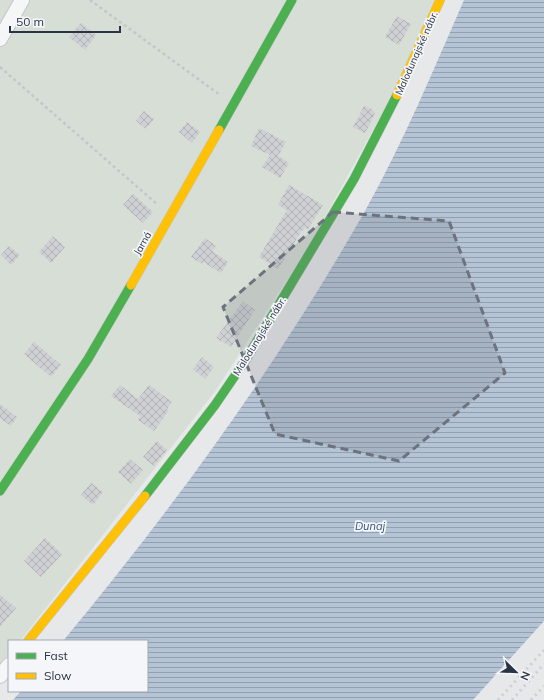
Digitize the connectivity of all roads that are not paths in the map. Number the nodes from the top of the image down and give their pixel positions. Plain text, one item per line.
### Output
1 (22, 0) edge
2 (292, 0) edge
3 (440, 0) edge
4 (0, 39) edge
5 (0, 491) edge
6 (29, 640) edge
7 (8, 666) edge
8 (0, 676) edge

1 - 4 street
2 - 5 street, Jarná
3 - 6 street, Malodunajské nábr.
7 - 8 street

